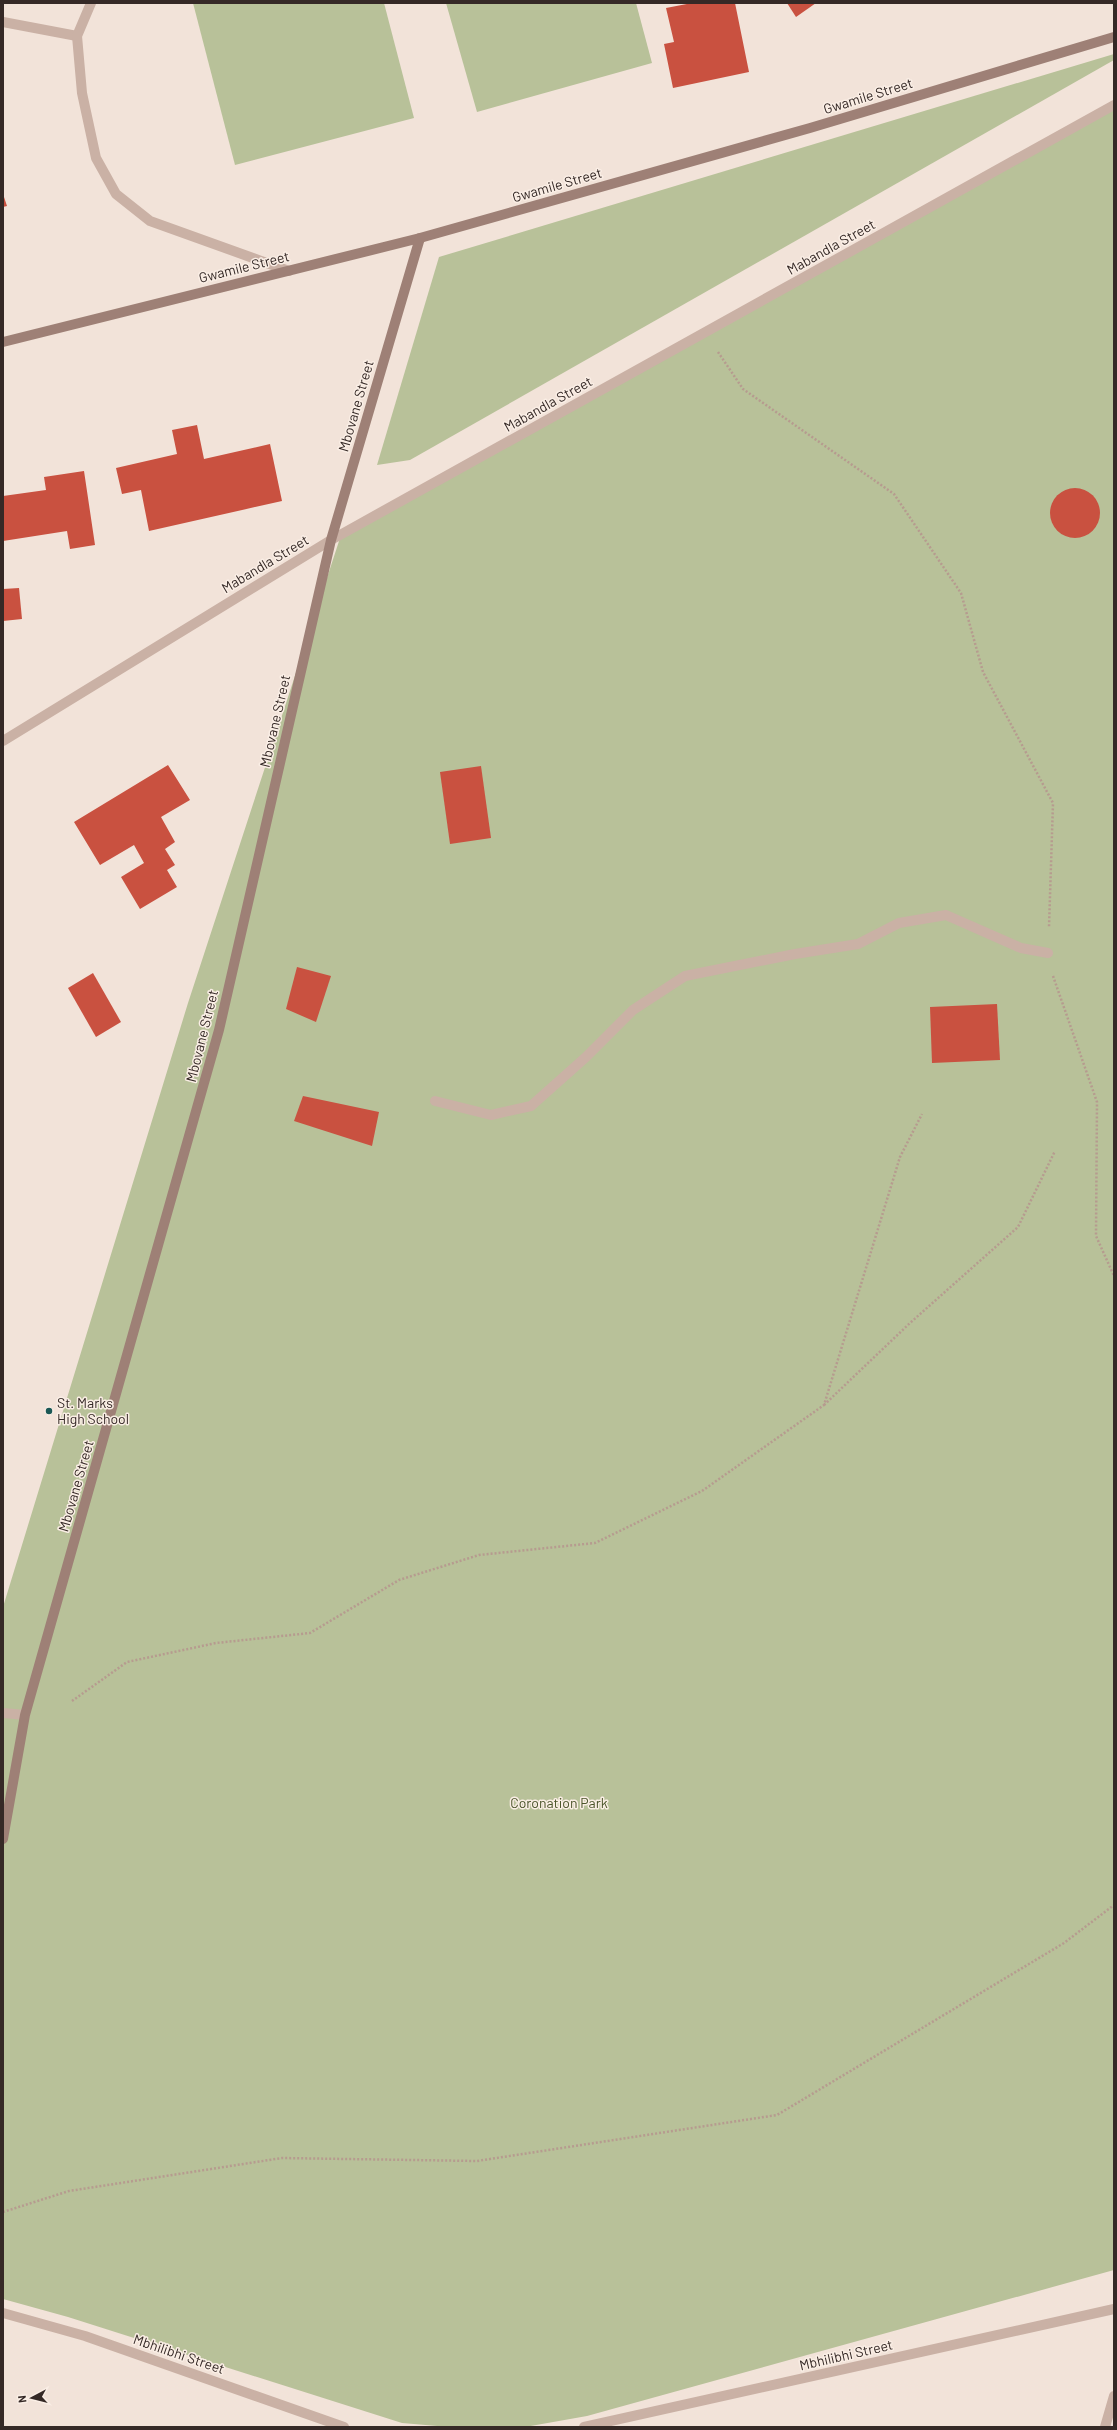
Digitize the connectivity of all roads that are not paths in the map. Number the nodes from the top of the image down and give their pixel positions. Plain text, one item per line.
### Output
1 (91, 3) edge
2 (3, 22) edge
3 (77, 36) junction
4 (1114, 37) edge
5 (1114, 105) edge
6 (420, 238) junction
7 (289, 270) junction
8 (3, 342) edge
9 (331, 540) junction
10 (3, 741) edge
11 (1048, 953) road end
12 (435, 1101) dead end
13 (3, 1713) edge
14 (25, 1714) junction
15 (3, 1839) edge
16 (1114, 2309) edge
17 (3, 2313) edge
18 (1114, 2396) edge
19 (344, 2427) edge
20 (584, 2427) edge
21 (1105, 2427) edge

1 - 3 street
2 - 3 street
3 - 7 street
4 - 6 street, Gwamile Street
5 - 9 street, Mabandla Street
6 - 7 street, Gwamile Street
6 - 9 street, Mbovane Street
7 - 8 street, Gwamile Street
9 - 10 street, Mabandla Street
9 - 14 street, Mbovane Street
11 - 12 street
13 - 14 street
14 - 15 street, Mbovane Street
16 - 20 street, Mbhilibhi Street
17 - 19 street, Mbhilibhi Street
18 - 21 street

